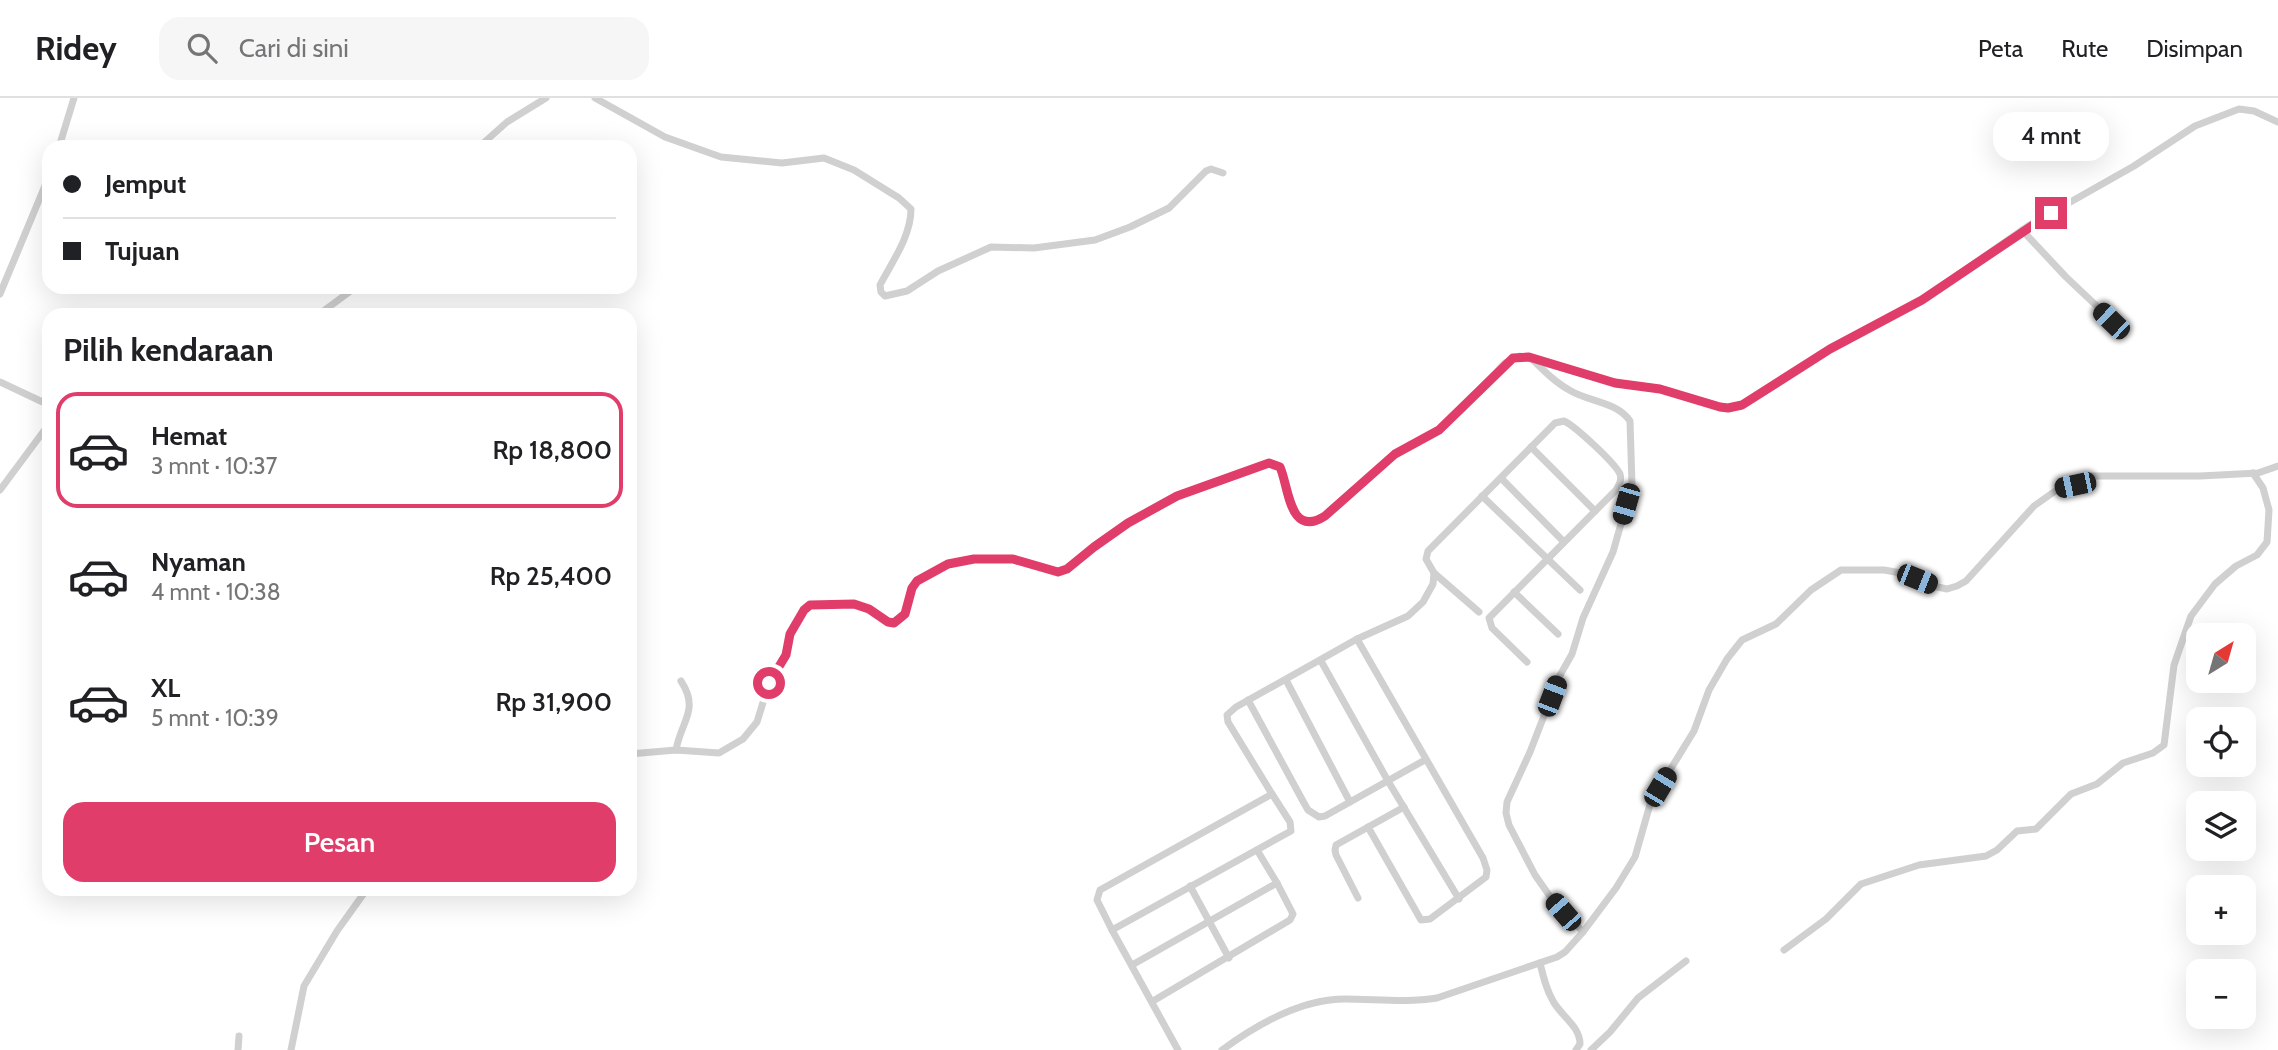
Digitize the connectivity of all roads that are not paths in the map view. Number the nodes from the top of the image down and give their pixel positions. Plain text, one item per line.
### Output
1 (74, 98) edge
2 (546, 98) edge
3 (595, 98) edge
4 (2278, 122) edge
5 (61, 140) edge
6 (487, 140) edge
7 (1223, 173) dead end
8 (42, 193) edge
9 (2022, 230) junction
10 (0, 294) edge
11 (346, 294) edge
12 (328, 308) edge
13 (2120, 328) dead end
14 (1532, 359) junction
15 (0, 382) edge
16 (42, 402) edge
17 (42, 433) edge
18 (1531, 447) junction
19 (2278, 466) edge
20 (2253, 473) junction
21 (1501, 478) junction
22 (0, 490) edge
23 (1482, 496) junction
24 (1595, 511) junction
25 (1564, 542) junction
26 (1547, 559) junction
27 (1434, 573) junction
28 (1580, 590) dead end
29 (1514, 592) junction
30 (1479, 612) dead end
31 (1558, 634) dead end
32 (1357, 639) junction
33 (1321, 661) junction
34 (1527, 662) dead end
35 (1286, 680) junction
36 (681, 681) dead end
37 (1248, 700) junction
38 (676, 750) junction
39 (637, 753) edge
40 (1425, 760) junction
41 (1388, 781) junction
42 (1272, 794) junction
43 (1350, 802) junction
44 (1404, 807) junction
45 (1368, 827) junction
46 (1257, 850) junction
47 (1277, 883) junction
48 (1190, 886) junction
49 (362, 896) edge
50 (1358, 898) dead end
51 (1459, 899) junction
52 (1210, 922) junction
53 (1112, 930) junction
54 (1583, 932) junction
55 (1784, 950) dead end
56 (1229, 958) junction
57 (1686, 961) dead end
58 (1540, 963) junction
59 (1132, 965) junction
60 (1153, 1001) junction
61 (239, 1036) dead end
62 (238, 1050) edge
63 (291, 1050) edge
64 (1178, 1050) edge
65 (1222, 1050) edge
66 (1576, 1050) edge
67 (1591, 1050) edge

1 - 5 street
2 - 6 street
3 - 7 street
4 - 9 street
8 - 10 street
9 - 13 street
9 - 14 street
11 - 12 street
14 - 38 street
14 - 54 street
15 - 16 street
17 - 22 street
18 - 21 street
18 - 24 street
18 - 24 street
19 - 20 street
20 - 54 street
20 - 55 street
21 - 23 street
21 - 25 street
23 - 26 street
23 - 27 street
24 - 25 street
25 - 26 street
26 - 28 street
26 - 29 street
27 - 30 street
27 - 32 street
29 - 31 street
29 - 34 street
32 - 33 street
32 - 40 street
33 - 35 street
33 - 41 street
35 - 37 street
35 - 43 street
36 - 38 street
37 - 42 street
37 - 43 street
38 - 39 street
40 - 41 street
40 - 51 street
41 - 43 street
41 - 44 street
42 - 46 street
42 - 53 street
44 - 45 street
44 - 51 street
45 - 50 street
45 - 51 street
46 - 47 street
46 - 48 street
47 - 52 street
47 - 56 street
48 - 52 street
48 - 53 street
49 - 63 street
52 - 56 street
52 - 59 street
53 - 59 street
54 - 58 street
56 - 60 street
57 - 67 street
58 - 65 street
58 - 66 street
59 - 60 street
60 - 64 street
61 - 62 street

